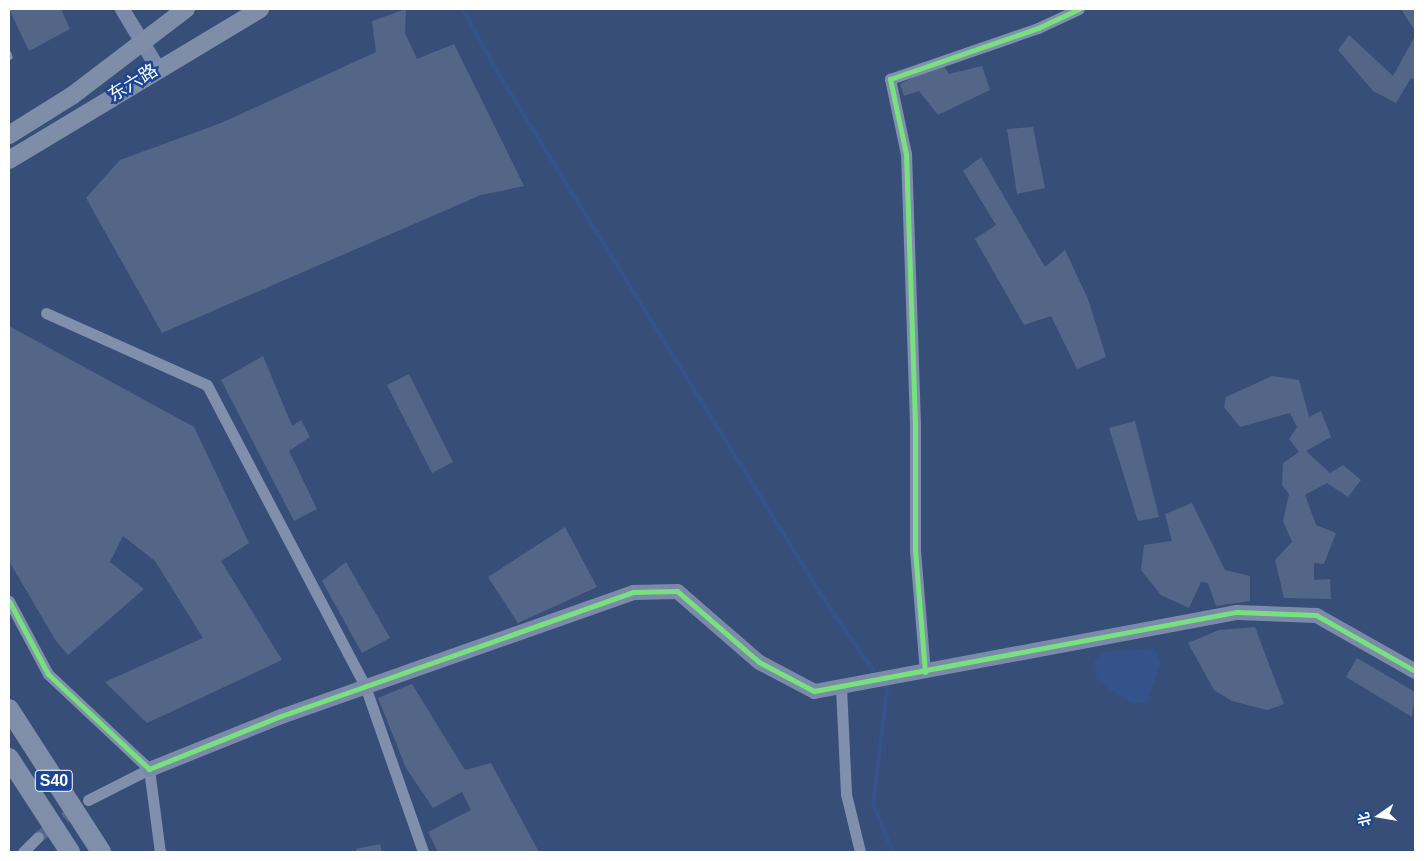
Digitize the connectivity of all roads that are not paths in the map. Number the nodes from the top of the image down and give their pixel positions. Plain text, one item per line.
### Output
1 (122, 9) edge
2 (186, 9) edge
3 (260, 9) edge
4 (1078, 9) edge
5 (142, 40) junction
6 (157, 68) junction
7 (9, 135) edge
8 (9, 160) edge
9 (46, 312) dead end
10 (9, 601) edge
11 (1415, 671) edge
12 (925, 672) junction
13 (365, 686) junction
14 (841, 687) junction
15 (9, 709) edge
16 (9, 758) edge
17 (148, 769) junction
18 (88, 800) tunnel mouth
19 (38, 838) tunnel mouth
20 (23, 852) edge
21 (70, 852) edge
22 (101, 852) edge
23 (160, 852) edge
24 (423, 852) edge
25 (860, 852) edge

1 - 5 street
2 - 5 main road, 东六路
3 - 6 main road, 东六路
4 - 12 street
5 - 6 street
5 - 7 main road, 东六路
6 - 8 main road, 东六路
9 - 13 street
10 - 17 street
11 - 12 street
12 - 14 street
13 - 14 street
13 - 17 street
13 - 24 street
14 - 25 street
15 - 22 highway, S40
16 - 21 highway, S40
17 - 18 street
17 - 23 street
19 - 20 street

